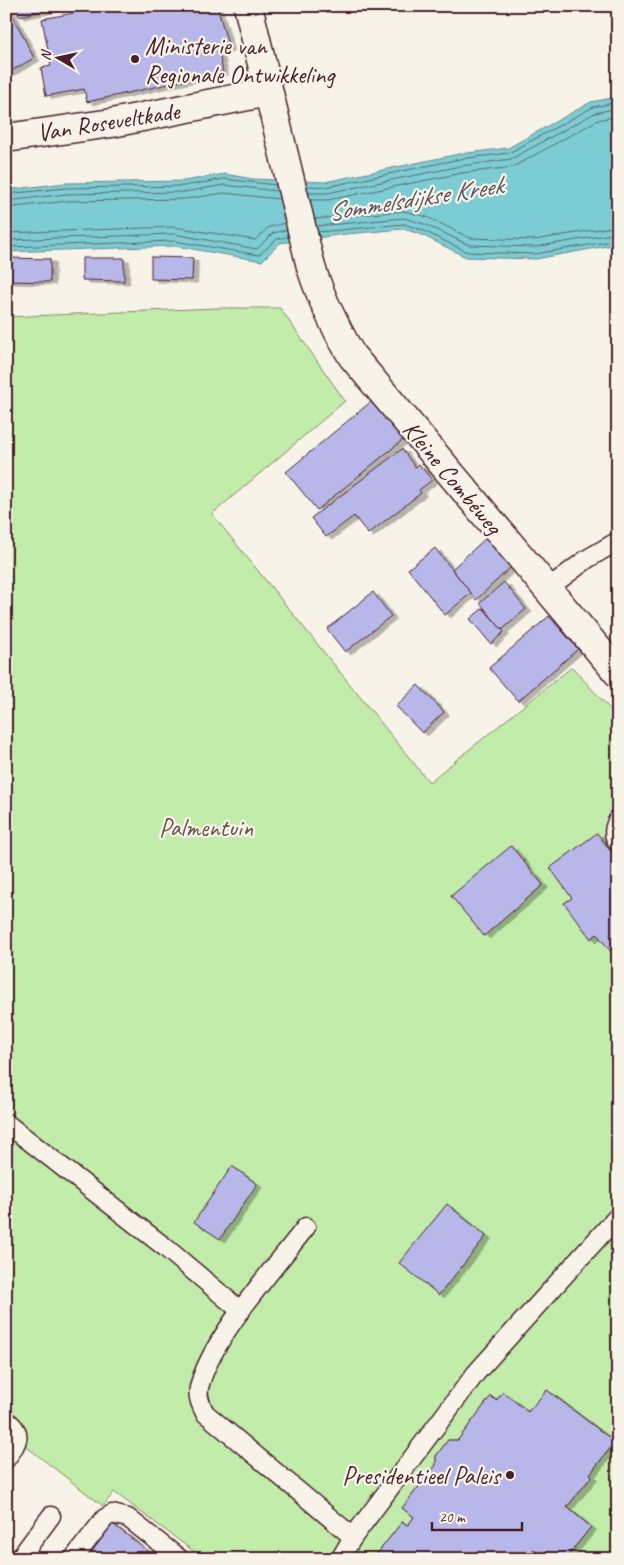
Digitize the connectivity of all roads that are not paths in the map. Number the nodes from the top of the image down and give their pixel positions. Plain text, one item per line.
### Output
1 (248, 6) edge
2 (268, 92) junction
3 (6, 138) edge
4 (618, 541) edge
5 (547, 589) junction
6 (618, 673) edge
7 (618, 820) edge
8 (618, 842) edge
9 (6, 1123) edge
10 (618, 1216) edge
11 (306, 1227) dead end
12 (241, 1311) junction
13 (6, 1420) edge
14 (6, 1459) edge
15 (51, 1516) dead end
16 (353, 1537) junction
17 (19, 1559) edge
18 (73, 1559) edge
19 (180, 1559) edge
20 (340, 1559) edge

1 - 2 main road, Kleine Combéweg
2 - 3 main road, Van Roseveltkade
2 - 5 main road, Kleine Combéweg
4 - 5 lane
5 - 6 main road, Kleine Combéweg
7 - 8 lane
9 - 12 lane
10 - 16 lane
11 - 12 lane
12 - 16 lane
13 - 14 lane
15 - 17 lane
16 - 20 lane
18 - 19 lane

